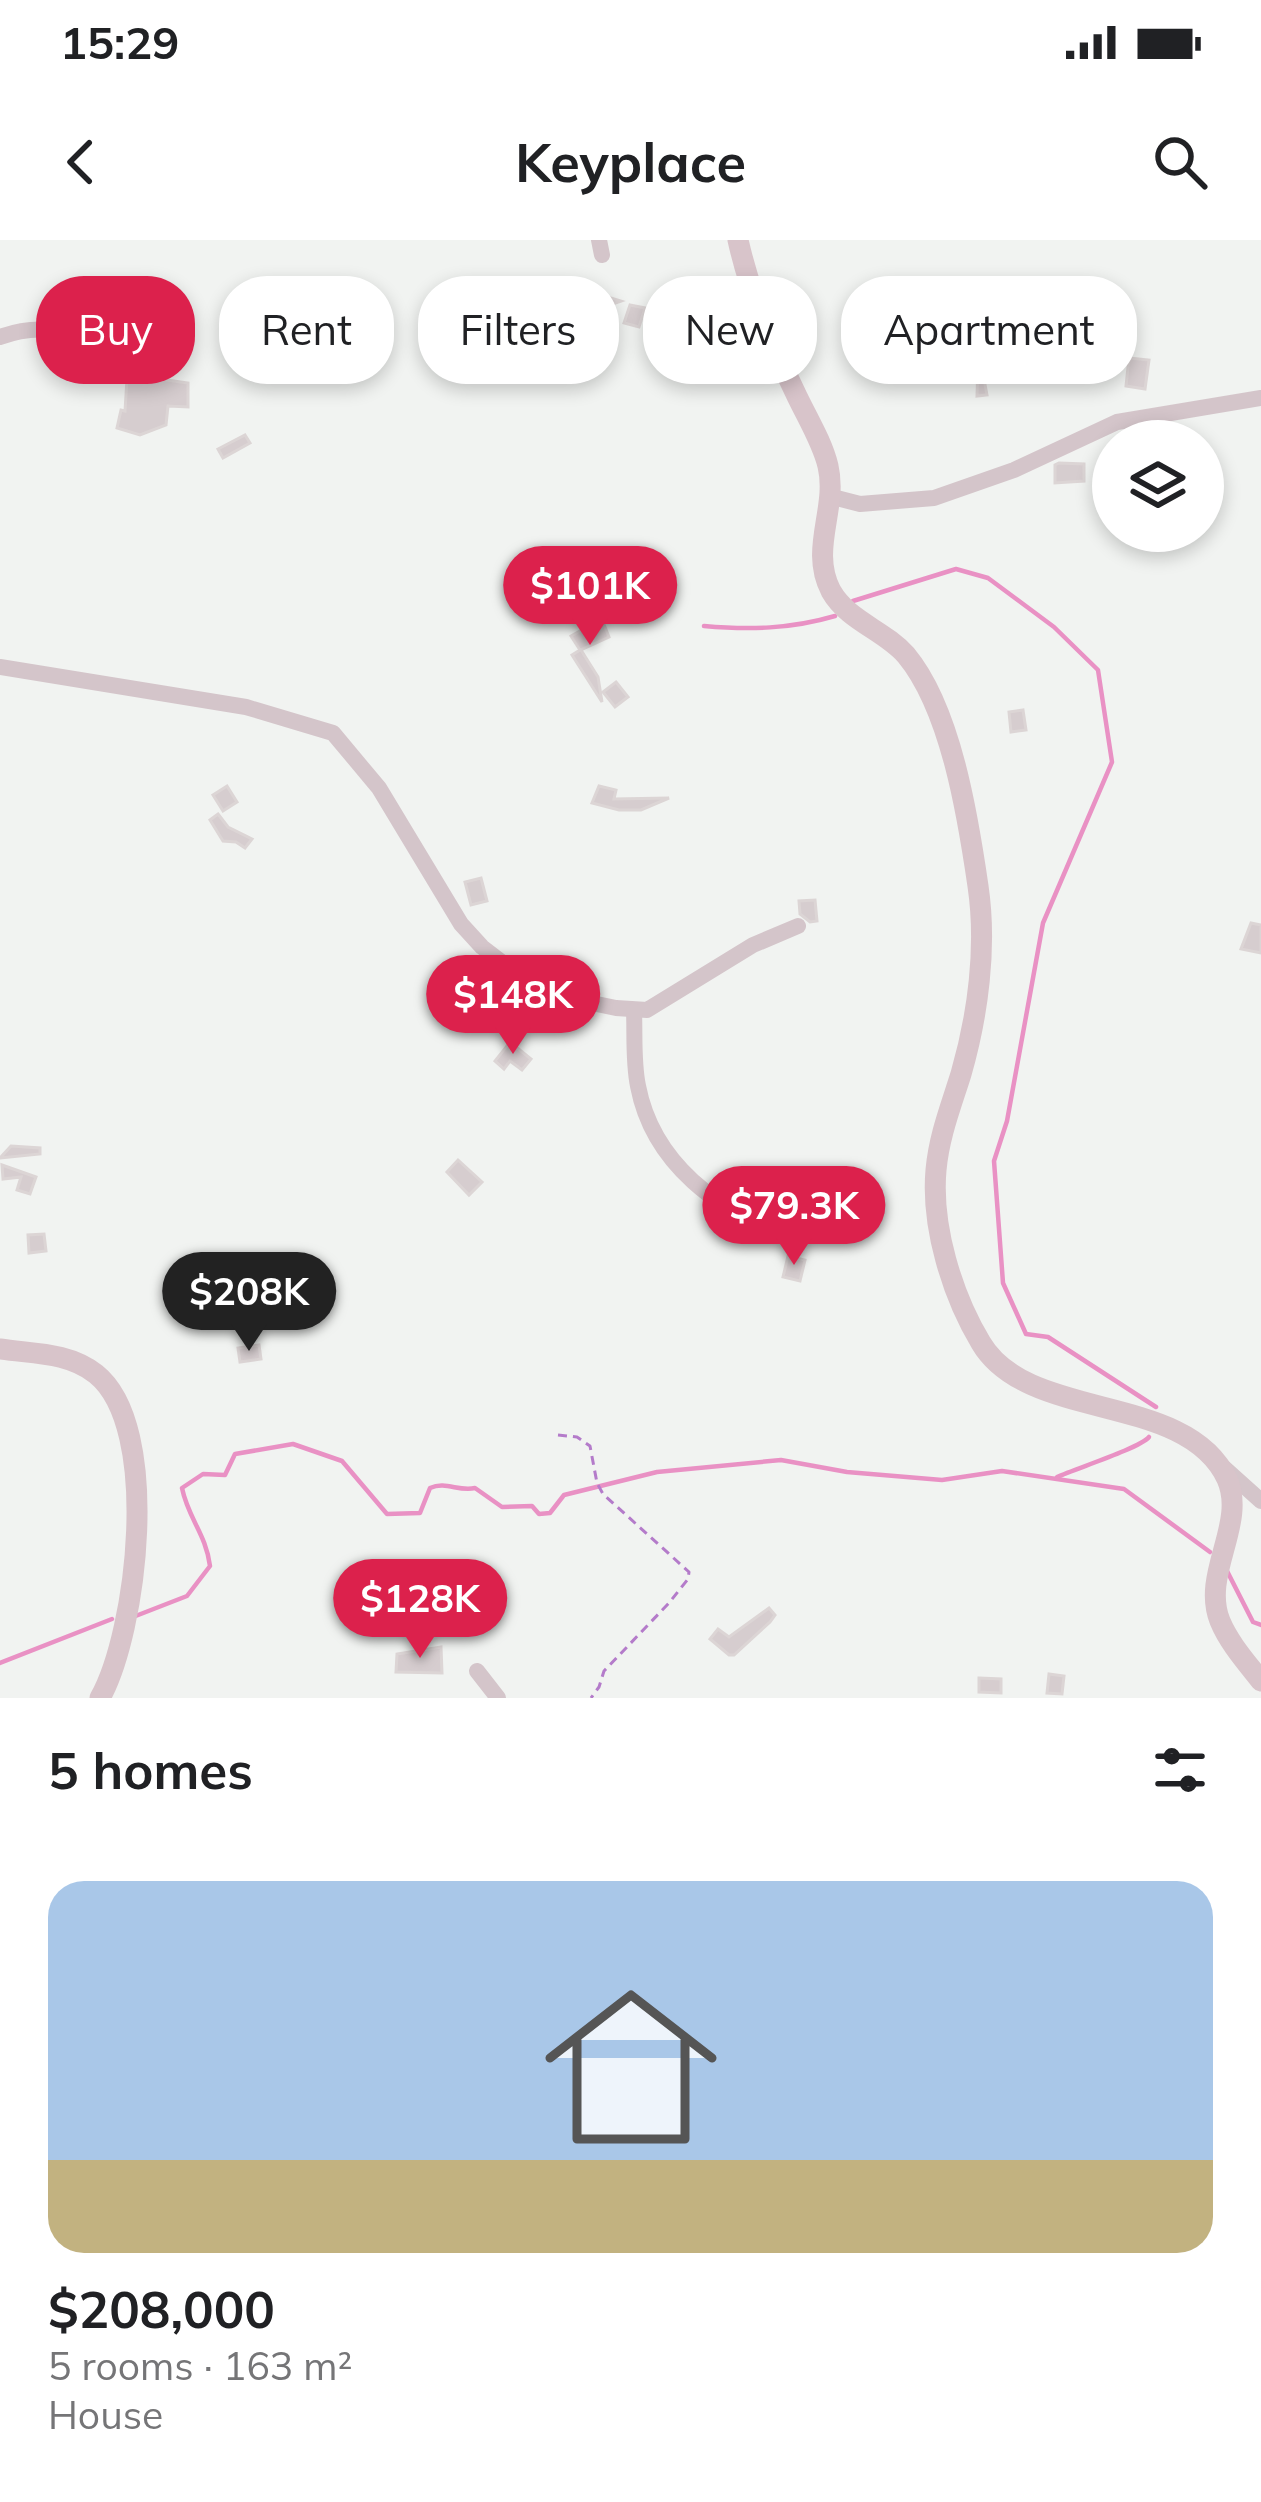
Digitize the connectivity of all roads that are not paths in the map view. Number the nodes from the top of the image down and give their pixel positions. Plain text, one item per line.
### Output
1 (738, 240) edge
2 (36, 327) edge
3 (0, 337) edge
4 (1261, 398) edge
5 (829, 496) junction
6 (0, 667) edge
7 (798, 926) dead end
8 (634, 1011) junction
9 (789, 1239) dead end
10 (0, 1349) edge
11 (1216, 1462) junction
12 (1261, 1501) edge
13 (477, 1671) dead end
14 (1261, 1681) edge
15 (100, 1698) edge
16 (498, 1698) edge

1 - 5 main road
2 - 3 street
4 - 5 street
5 - 11 main road
6 - 8 street
7 - 8 street
8 - 9 street
10 - 15 main road
11 - 12 street
11 - 14 main road
13 - 16 street

